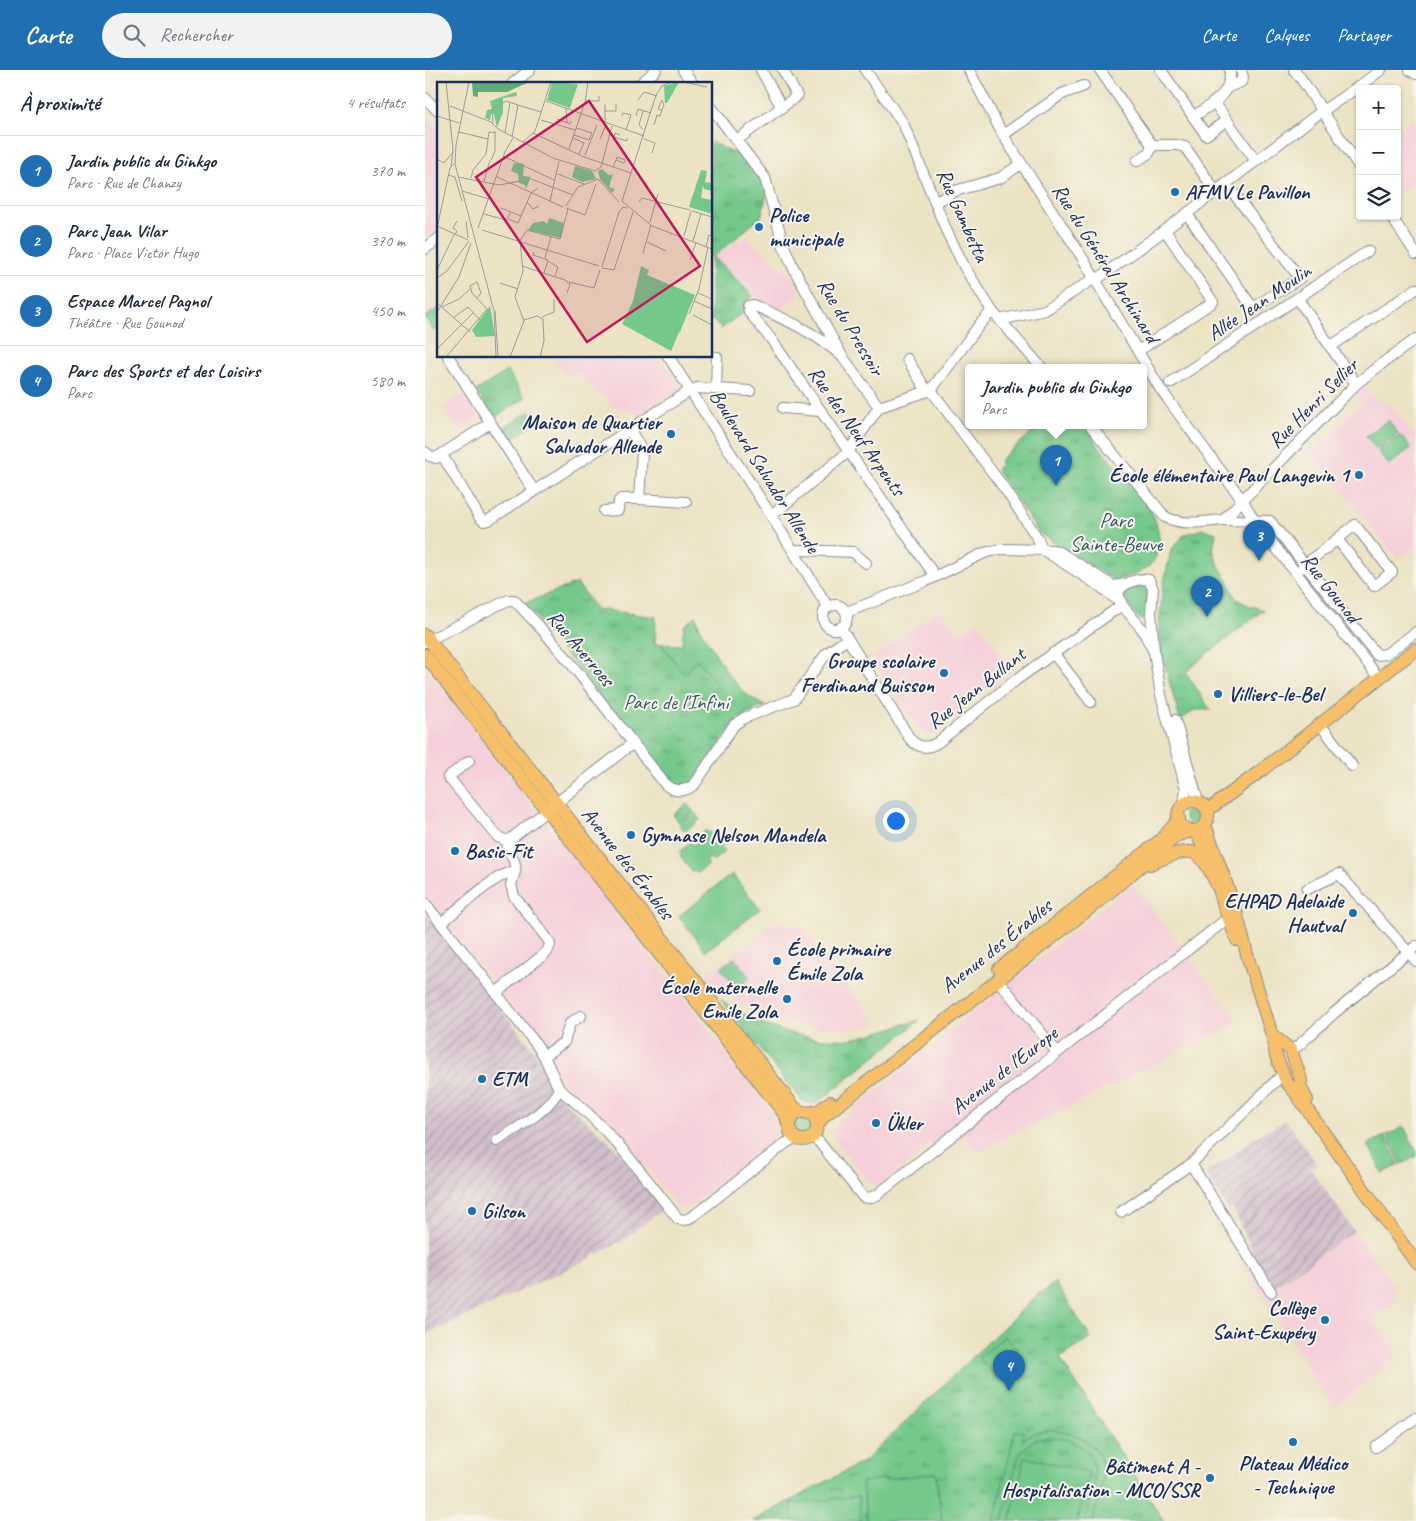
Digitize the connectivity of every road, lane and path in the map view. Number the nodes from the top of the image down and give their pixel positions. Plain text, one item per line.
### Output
1 (530, 70) edge
2 (656, 70) edge
3 (683, 70) edge
4 (761, 70) edge
5 (783, 70) edge
6 (865, 70) edge
7 (969, 70) edge
8 (1161, 70) edge
9 (1230, 70) edge
10 (1241, 70) edge
11 (1294, 70) edge
12 (1381, 70) edge
13 (1410, 70) edge
14 (1103, 74) edge
15 (1416, 74) edge
16 (515, 82) edge
17 (642, 82) edge
18 (692, 82) edge
19 (1363, 85) edge
20 (1084, 86) dead end
21 (1228, 87) junction
22 (1356, 90) edge
23 (425, 98) edge
24 (1215, 102) junction
25 (782, 108) junction
26 (437, 110) edge
27 (713, 110) edge
28 (1322, 110) junction
29 (1193, 117) junction
30 (1227, 120) junction
31 (1003, 135) junction
32 (737, 140) junction
33 (1152, 146) junction
34 (1137, 161) dead end
35 (1255, 161) junction
36 (1356, 162) edge
37 (1021, 164) junction
38 (1226, 184) junction
39 (1216, 192) junction
40 (935, 203) junction
41 (1187, 214) junction
42 (1394, 220) edge
43 (1165, 230) junction
44 (437, 240) edge
45 (425, 249) edge
46 (1368, 251) dead end
47 (1416, 254) edge
48 (1096, 279) junction
49 (1416, 289) edge
50 (1298, 299) junction
51 (992, 311) junction
52 (1000, 320) junction
53 (1416, 339) edge
54 (1330, 347) junction
55 (1138, 351) junction
56 (842, 356) junction
57 (717, 357) dead end
58 (449, 358) edge
59 (669, 358) edge
60 (907, 359) dead end
61 (1038, 364) edge
62 (1146, 364) edge
63 (1147, 366) edge
64 (1170, 383) dead end
65 (1356, 384) junction
66 (716, 389) junction
67 (691, 390) junction
68 (929, 390) junction
69 (750, 391) dead end
70 (879, 406) junction
71 (783, 408) dead end
72 (820, 411) junction
73 (490, 423) junction
74 (1093, 429) edge
75 (630, 430) junction
76 (848, 452) junction
77 (428, 454) edge
78 (442, 455) junction
79 (534, 491) junction
80 (639, 498) junction
81 (1243, 501) junction
82 (686, 502) dead end
83 (604, 511) dead end
84 (771, 514) junction
85 (1223, 520) junction
86 (1254, 520) junction
87 (1337, 539) junction
88 (1042, 549) junction
89 (793, 551) junction
90 (866, 563) dead end
91 (1306, 564) junction
92 (1295, 573) junction
93 (935, 576) junction
94 (1127, 584) junction
95 (1122, 605) junction
96 (828, 607) junction
97 (847, 612) junction
98 (841, 628) junction
99 (1416, 632) edge
100 (847, 639) junction
101 (426, 642) edge
102 (1416, 649) edge
103 (1053, 652) junction
104 (1154, 652) junction
105 (425, 655) edge
106 (1159, 675) junction
107 (1379, 678) junction
108 (1091, 702) dead end
109 (1320, 724) junction
110 (633, 743) junction
111 (469, 761) dead end
112 (1352, 766) dead end
113 (1197, 801) junction
114 (1184, 804) junction
115 (551, 807) junction
116 (1207, 810) junction
117 (1179, 820) junction
118 (1197, 829) junction
119 (508, 841) junction
120 (515, 871) junction
121 (1218, 887) junction
122 (1307, 889) dead end
123 (1099, 901) junction
124 (425, 903) edge
125 (1228, 918) junction
126 (442, 924) junction
127 (1412, 949) edge
128 (1248, 958) junction
129 (1415, 961) edge
130 (997, 980) junction
131 (496, 993) junction
132 (581, 1016) dead end
133 (1284, 1050) junction
134 (1057, 1052) junction
135 (544, 1056) junction
136 (1283, 1074) junction
137 (1296, 1087) junction
138 (559, 1089) junction
139 (805, 1113) junction
140 (788, 1124) junction
141 (814, 1132) junction
142 (795, 1138) junction
143 (497, 1141) dead end
144 (1191, 1164) junction
145 (1374, 1199) junction
146 (1121, 1212) dead end
147 (1416, 1252) edge
148 (1416, 1263) edge
149 (1271, 1292) dead end
150 (1416, 1418) edge
151 (1376, 1447) dead end

1 - 16 street
2 - 17 street
3 - 18 street
4 - 25 street
5 - 25 street
6 - 40 street, Rue Gambetta
7 - 31 street, Rue du Général Archinard
8 - 29 street
9 - 21 street
10 - 21 street
11 - 28 street
12 - 19 street
13 - 15 street
14 - 33 street
20 - 31 street
21 - 24 street
22 - 28 street
23 - 26 street
24 - 29 street
24 - 30 street
25 - 32 street
27 - 32 street, Rue du Pressoir
28 - 35 street
28 - 36 street
29 - 30 street
30 - 35 street
31 - 37 street, Rue du Général Archinard
32 - 56 street, Rue du Pressoir
33 - 34 street
33 - 39 street
35 - 38 street
37 - 40 street
37 - 48 street, Rue du Général Archinard
38 - 39 street
38 - 41 street
39 - 41 street
40 - 51 street, Rue Gambetta
41 - 43 street
42 - 47 street
43 - 48 street
43 - 55 street
44 - 45 street
46 - 50 street, Allée Jean Moulin
48 - 52 street
48 - 55 street, Rue du Général Archinard
49 - 54 street
50 - 54 street
50 - 64 street, Allée Jean Moulin
51 - 52 street, Rue Gambetta
51 - 68 street
52 - 61 street, Rue Gambetta
53 - 65 street, Rue Henri Sellier
54 - 65 street
55 - 62 street, Rue du Général Archinard
56 - 70 street, Rue du Pressoir
56 - 72 street, Rue des Neuf Arpents
57 - 66 street
58 - 73 street
59 - 67 street, Boulevard Salvador Allende
60 - 68 street
63 - 81 street, Rue du Général Archinard
65 - 81 street, Rue Henri Sellier
66 - 67 street
66 - 69 street
67 - 75 street
67 - 84 street, Boulevard Salvador Allende
68 - 70 street
68 - 88 street
70 - 76 street
71 - 72 street
72 - 76 street, Rue des Neuf Arpents
73 - 78 street
73 - 79 street
74 - 85 street
75 - 79 street
75 - 80 street
76 - 84 street
76 - 93 street, Rue des Neuf Arpents
77 - 78 street
78 - 79 street
80 - 82 street
80 - 83 street
81 - 85 street
81 - 86 street, Rue du Général Archinard
84 - 89 street, Boulevard Salvador Allende
85 - 86 street
86 - 91 street
86 - 92 street, Rue Gounod
87 - 87 street
87 - 91 street
88 - 93 street
88 - 94 street
88 - 95 street
89 - 90 street
89 - 96 street, Boulevard Salvador Allende
91 - 92 street
91 - 99 street
92 - 107 street, Rue Gounod
93 - 97 street
94 - 95 street
94 - 104 street
95 - 103 street, Rue Jean Bullant
95 - 104 street
96 - 97 street
96 - 98 street
97 - 98 street
98 - 100 street, Rue Jean Bullant
100 - 103 street, Rue Jean Bullant
100 - 110 street, Rue Averroes
101 - 110 street, Rue Averroes
101 - 115 main road, Avenue des Érables
102 - 107 main road
103 - 108 street
104 - 106 street
105 - 115 main road, Avenue des Érables
106 - 113 street
106 - 114 street
107 - 109 main road
109 - 112 street
109 - 116 main road
110 - 115 street
111 - 119 street
113 - 114 main road
113 - 116 main road
114 - 117 main road
115 - 119 street
115 - 139 main road, Avenue des Érables
115 - 140 main road, Avenue des Érables
116 - 118 main road
117 - 118 main road
117 - 139 main road, Avenue des Érables
118 - 121 main road
118 - 123 main road, Avenue des Érables
118 - 128 main road
119 - 120 street
120 - 126 street
120 - 131 street
121 - 123 main road, Avenue des Érables
121 - 125 main road
122 - 127 street
123 - 130 main road, Avenue des Érables
124 - 126 street
125 - 128 main road
125 - 134 street, Avenue de l'Europe
126 - 131 street
127 - 129 street
127 - 133 street
128 - 133 main road
130 - 134 street
130 - 141 main road, Avenue des Érables
131 - 135 street
132 - 135 street
133 - 136 main road
133 - 137 main road
134 - 141 street, Avenue de l'Europe
135 - 138 street
136 - 137 main road
136 - 144 street
137 - 145 main road
138 - 142 street
138 - 143 street
139 - 140 main road
139 - 141 main road
140 - 142 main road
141 - 142 main road
144 - 146 street
144 - 149 street
145 - 147 main road
145 - 148 main road
150 - 151 street

